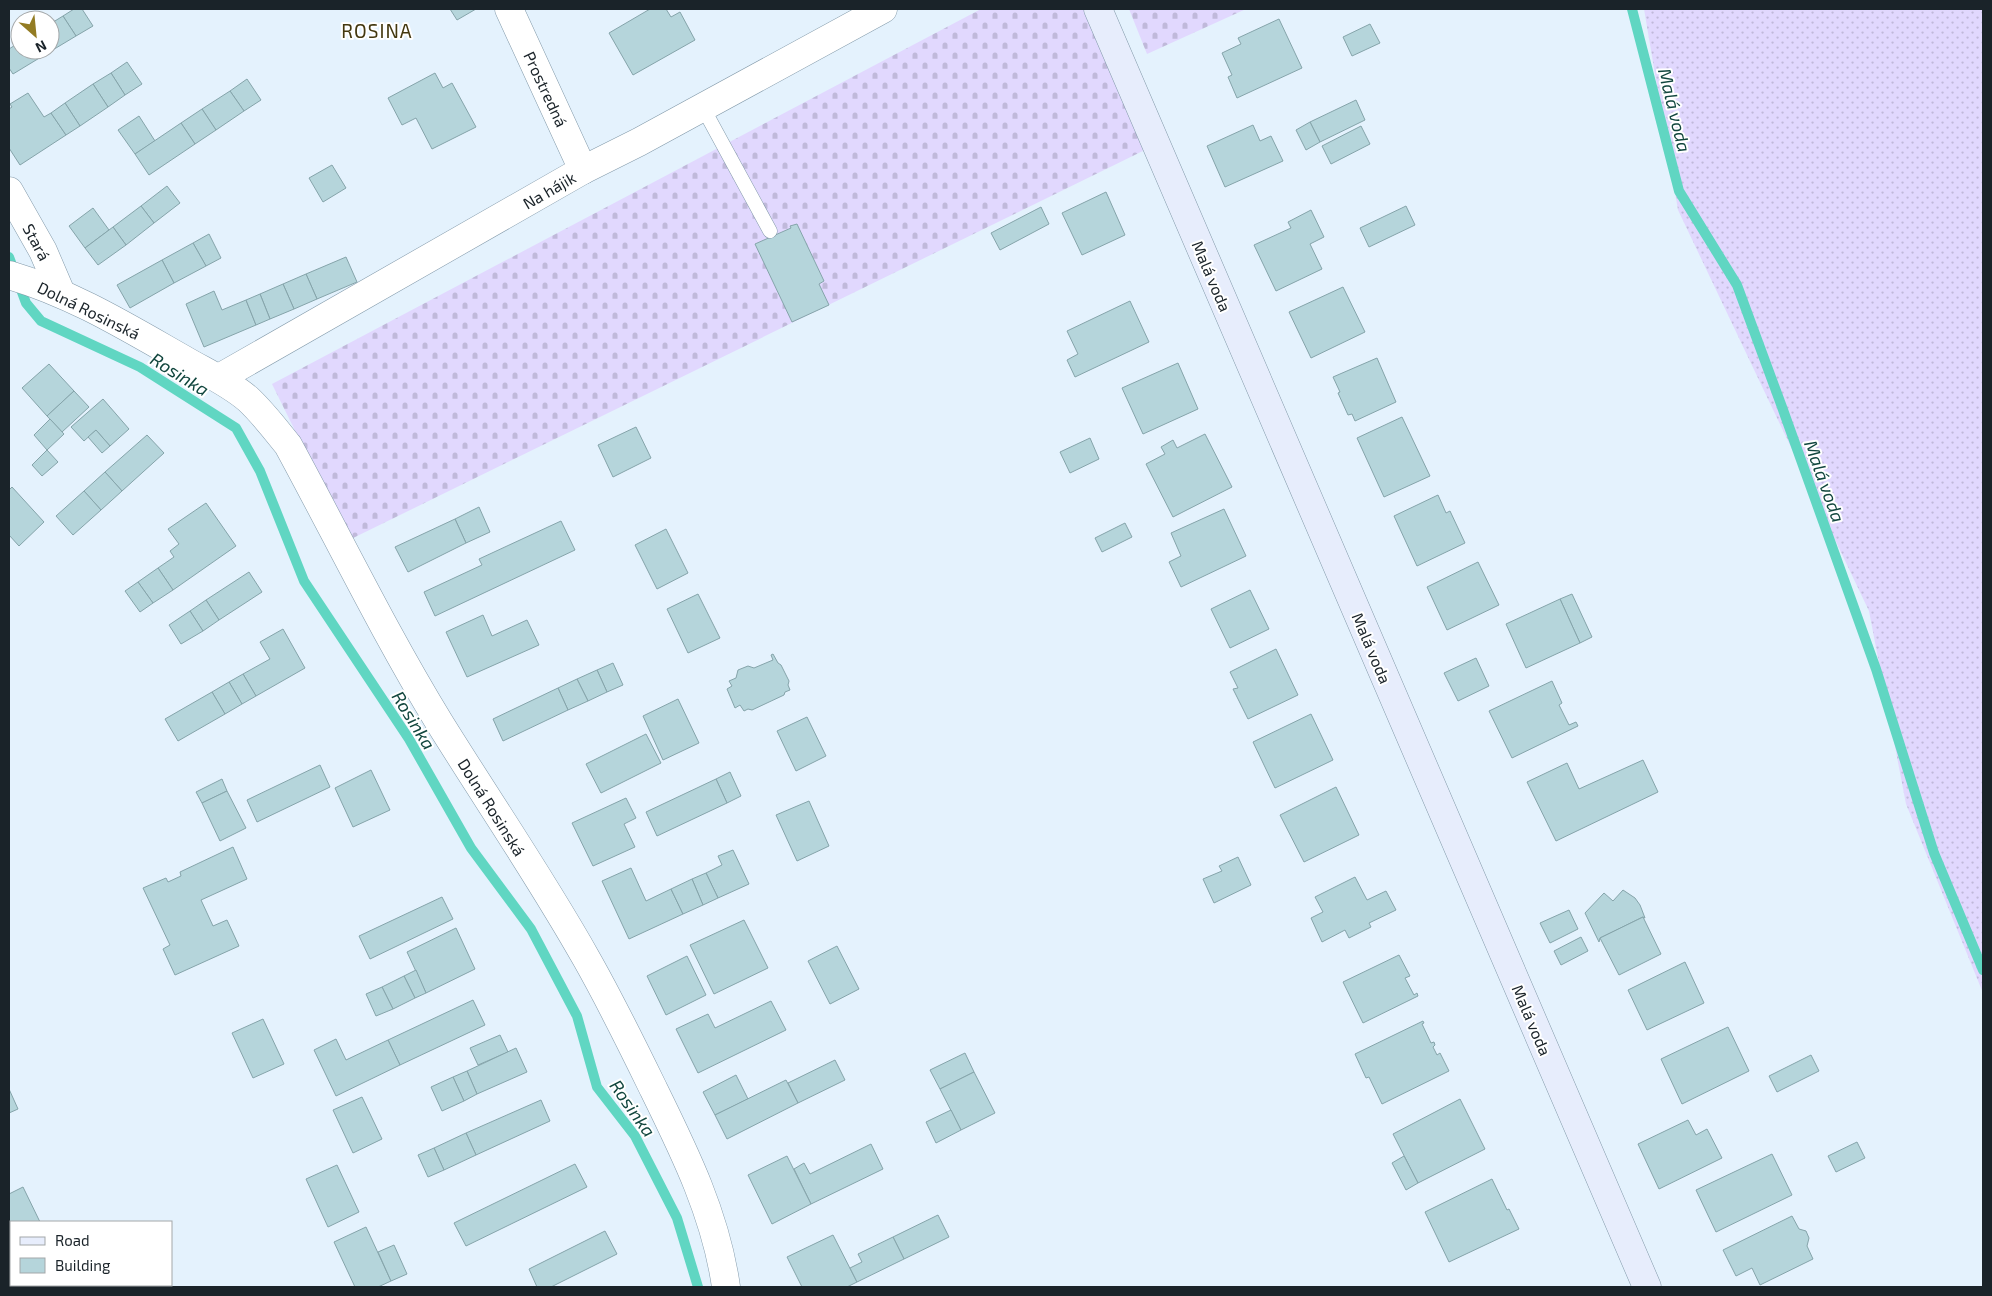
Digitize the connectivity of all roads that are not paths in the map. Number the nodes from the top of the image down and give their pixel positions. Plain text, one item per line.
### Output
1 (508, 9) edge
2 (883, 9) edge
3 (1098, 9) edge
4 (702, 106) junction
5 (583, 170) junction
6 (9, 191) edge
7 (770, 231) dead end
8 (9, 275) edge
9 (52, 289) junction
10 (219, 378) junction
11 (726, 1287) edge
12 (1647, 1287) edge

1 - 5 street, Prostredná
2 - 4 street, Na hájik
3 - 12 street, Malá voda
4 - 5 street, Na hájik
4 - 7 lane
5 - 10 street, Na hájik
6 - 9 street, Stará
8 - 9 street, Dolná Rosinská
9 - 10 street, Dolná Rosinská
10 - 11 street, Dolná Rosinská

